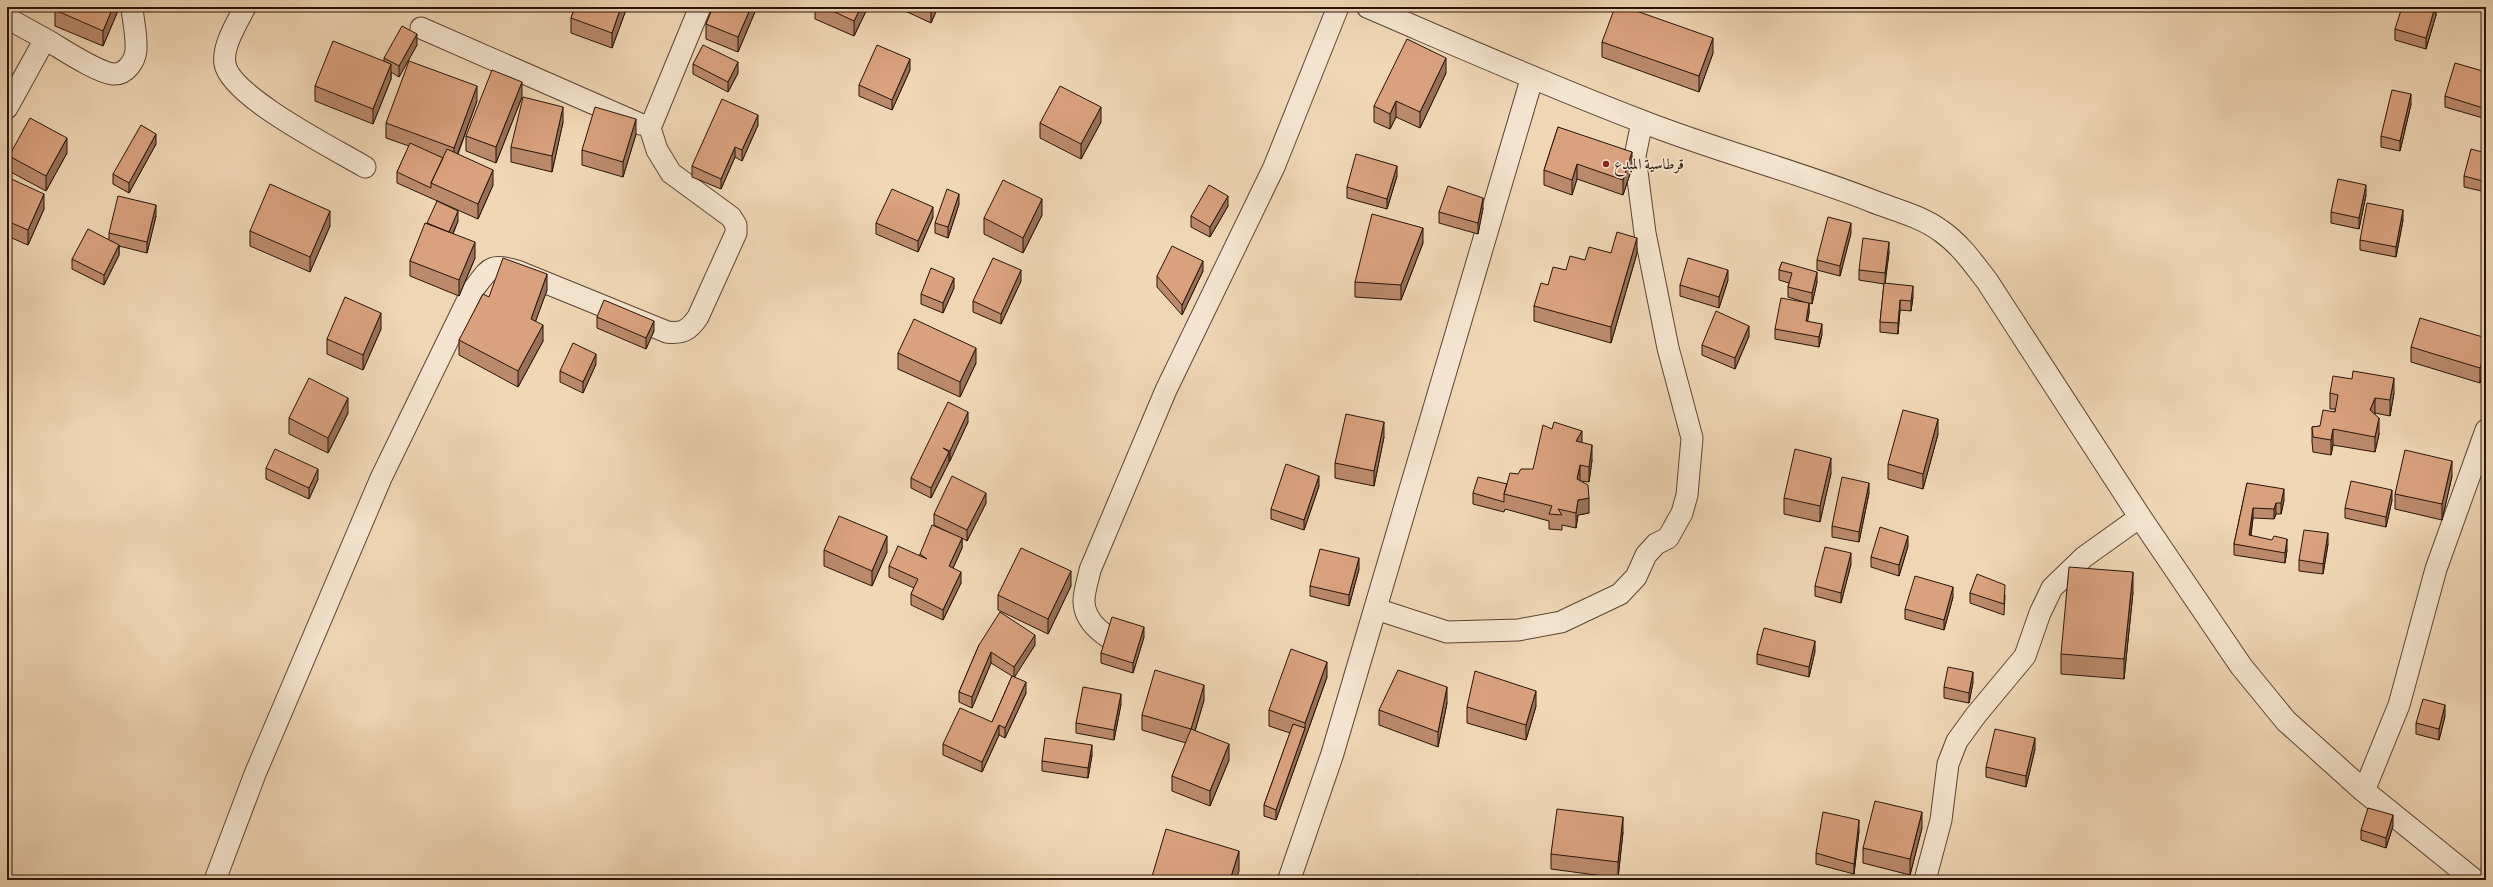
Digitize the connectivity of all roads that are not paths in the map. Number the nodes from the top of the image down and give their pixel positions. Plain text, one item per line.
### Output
1 (132, 7) edge
2 (245, 7) edge
3 (700, 7) edge
4 (1338, 7) edge
5 (1368, 7) edge
6 (7, 18) edge
7 (421, 28) dead end
8 (45, 39) junction
9 (1532, 78) junction
10 (7, 108) edge
11 (1642, 122) junction
12 (650, 128) junction
13 (365, 167) dead end
14 (2486, 430) edge
15 (2140, 517) junction
16 (1376, 609) junction
17 (1126, 647) edge
18 (2364, 791) junction
19 (215, 880) edge
20 (1289, 880) edge
21 (1925, 880) edge
22 (2474, 880) edge

1 - 8 street
2 - 13 street
3 - 12 street
4 - 17 street
5 - 9 street
6 - 8 street
7 - 12 street
8 - 10 street
9 - 11 street
9 - 16 street
11 - 15 street
11 - 16 street
12 - 19 street
14 - 18 street
15 - 18 street
15 - 21 street
16 - 20 street
18 - 22 street

